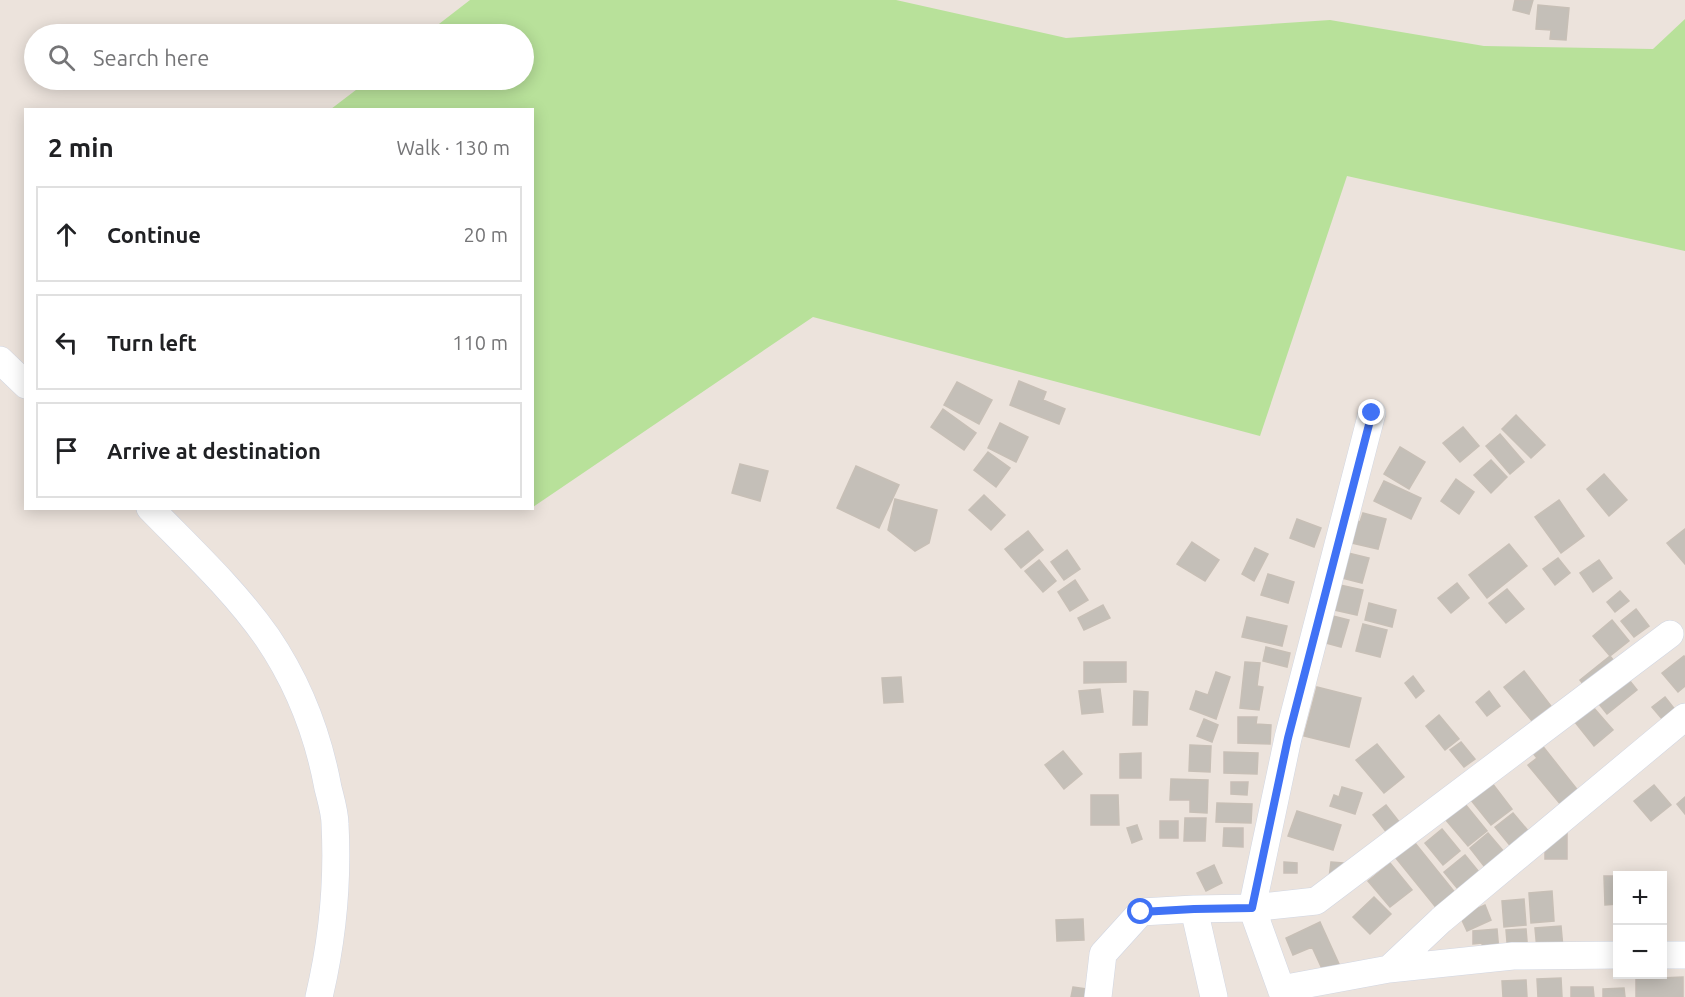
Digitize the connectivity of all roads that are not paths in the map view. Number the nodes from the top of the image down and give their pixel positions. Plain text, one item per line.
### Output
1 (0, 360) edge
2 (24, 383) edge
3 (1372, 413) dead end
4 (152, 510) edge
5 (1670, 634) dead end
6 (1685, 717) edge
7 (1252, 908) junction
8 (1194, 909) junction
9 (1613, 956) edge
10 (1667, 956) edge
11 (1685, 956) edge
12 (1389, 969) junction
13 (1282, 993) edge
14 (319, 997) edge
15 (1098, 997) edge
16 (1214, 997) edge

1 - 2 street
3 - 7 street
4 - 14 street
5 - 7 street
6 - 12 street
7 - 8 street
7 - 13 street
8 - 15 street
8 - 16 street
9 - 12 street
10 - 11 street
12 - 13 street

